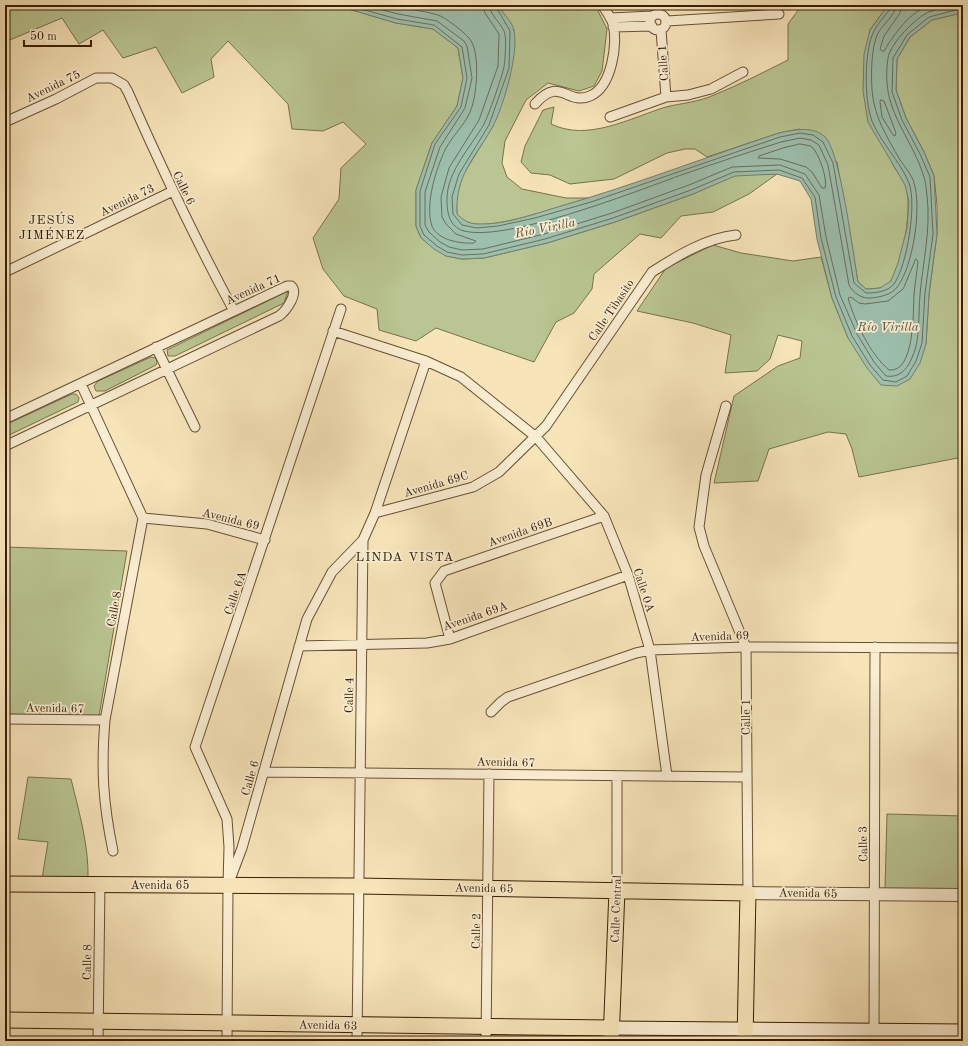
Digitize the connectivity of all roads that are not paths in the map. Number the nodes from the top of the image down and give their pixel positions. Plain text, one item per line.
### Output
1 (602, 5) edge
2 (654, 12) edge
3 (780, 14) dead end
4 (610, 18) junction
5 (667, 21) junction
6 (652, 26) junction
7 (613, 27) junction
8 (661, 30) junction
9 (743, 72) dead end
10 (112, 78) joint
11 (666, 97) junction
12 (535, 104) dead end
13 (610, 117) dead end
14 (5, 122) edge
15 (173, 191) junction
16 (736, 235) dead end
17 (5, 272) edge
18 (342, 309) dead end
19 (234, 311) junction
20 (333, 331) junction
21 (156, 347) junction
22 (426, 361) junction
23 (167, 369) junction
24 (81, 384) junction
25 (91, 405) junction
26 (726, 406) dead end
27 (5, 420) edge
28 (196, 427) dead end
29 (536, 437) junction
30 (5, 446) edge
31 (375, 513) junction
32 (604, 516) junction
33 (143, 518) junction
34 (265, 540) junction
35 (363, 540) junction
36 (628, 575) junction
37 (450, 639) junction
38 (362, 644) junction
39 (298, 646) junction
40 (746, 647) junction
41 (875, 647) junction
42 (963, 648) edge
43 (650, 650) junction
44 (491, 712) dead end
45 (5, 719) edge
46 (105, 720) junction
47 (264, 772) junction
48 (360, 773) junction
49 (489, 774) junction
50 (667, 776) junction
51 (617, 777) junction
52 (746, 777) junction
53 (229, 848) junction
54 (242, 848) junction
55 (113, 851) dead end
56 (5, 884) edge
57 (100, 884) junction
58 (228, 885) junction
59 (359, 886) junction
60 (489, 888) junction
61 (616, 890) junction
62 (748, 893) junction
63 (876, 894) junction
64 (963, 895) edge
65 (5, 1020) edge
66 (98, 1022) junction
67 (227, 1023) junction
68 (357, 1025) junction
69 (963, 1032) edge
70 (486, 1034) edge
71 (612, 1034) edge
72 (745, 1035) edge
73 (874, 1036) edge
74 (98, 1041) edge
75 (227, 1041) edge
76 (357, 1041) edge

1 - 4 street
2 - 4 street
2 - 5 street
2 - 6 street
3 - 5 street
4 - 7 street
5 - 8 street
6 - 7 street
6 - 8 street
7 - 12 street
8 - 11 street, Calle 1
9 - 11 street
10 - 14 street, Avenida 75
10 - 15 street, Calle 6
11 - 13 street
15 - 17 street, Avenida 73
15 - 19 street, Calle 6
16 - 29 street, Calle Tibasito
18 - 20 street, Calle 6A
19 - 21 street, Avenida 71
19 - 23 street, Avenida 71
20 - 22 street
20 - 34 street, Calle 6A
21 - 23 street
21 - 24 street, Avenida 71
22 - 29 street
22 - 31 street, Calle 4
23 - 25 street, Avenida 71
23 - 28 street
24 - 25 street
24 - 27 street, Avenida 71
25 - 30 street, Avenida 71
25 - 33 street
26 - 40 street, Calle 1
29 - 31 street, Avenida 69C
29 - 32 street, Calle 0A
31 - 35 street, Calle 4
32 - 36 street, Calle 0A
32 - 37 street, Avenida 69B
33 - 34 street, Avenida 69
33 - 46 street, Calle 8
34 - 53 street, Calle 6A
35 - 38 street, Calle 4
35 - 39 street, Calle 6
36 - 37 street, Avenida 69A
36 - 43 street, Calle 0A
37 - 38 street, Avenida 69A
38 - 39 street, Avenida 69A
38 - 48 street, Calle 4
39 - 47 street, Calle 6
40 - 41 street, Avenida 69
40 - 43 street, Avenida 69
40 - 52 street, Calle 1
41 - 42 street, Avenida 69
41 - 63 street, Calle 3
43 - 44 street, Avenida 69
43 - 50 street, Calle 0A
45 - 46 street, Avenida 67
46 - 55 street, Calle 8
47 - 48 street, Avenida 67
47 - 54 street, Calle 6
48 - 49 street, Avenida 67
48 - 59 street, Calle 4
49 - 51 street, Avenida 67
49 - 60 street, Calle 2
50 - 51 street, Avenida 67
50 - 52 street, Avenida 67
51 - 61 street, Calle Central
52 - 62 street, Calle 1
53 - 54 street
53 - 58 street, Calle 6A
54 - 58 street, Calle 6
56 - 57 main road, Avenida 65
57 - 58 main road, Avenida 65
57 - 66 street, Calle 8
58 - 59 main road, Avenida 65
58 - 67 street, Calle 6
59 - 60 main road, Avenida 65
59 - 68 street, Calle 4
60 - 61 main road, Avenida 65
60 - 70 street, Calle 2
61 - 62 main road, Avenida 65
61 - 71 main road, Calle Central
62 - 63 street, Avenida 65
62 - 72 main road, Calle 1
63 - 64 street, Avenida 65
63 - 73 street, Calle 3
65 - 66 main road, Avenida 63
66 - 67 main road, Avenida 63
66 - 74 street, Calle 8
67 - 68 main road, Avenida 63
67 - 75 street, Calle 6
68 - 70 main road, Avenida 63
68 - 76 street, Calle 4
69 - 73 main road, Avenida 63
70 - 71 main road, Avenida 63
71 - 72 main road, Avenida 63
72 - 73 main road, Avenida 63

